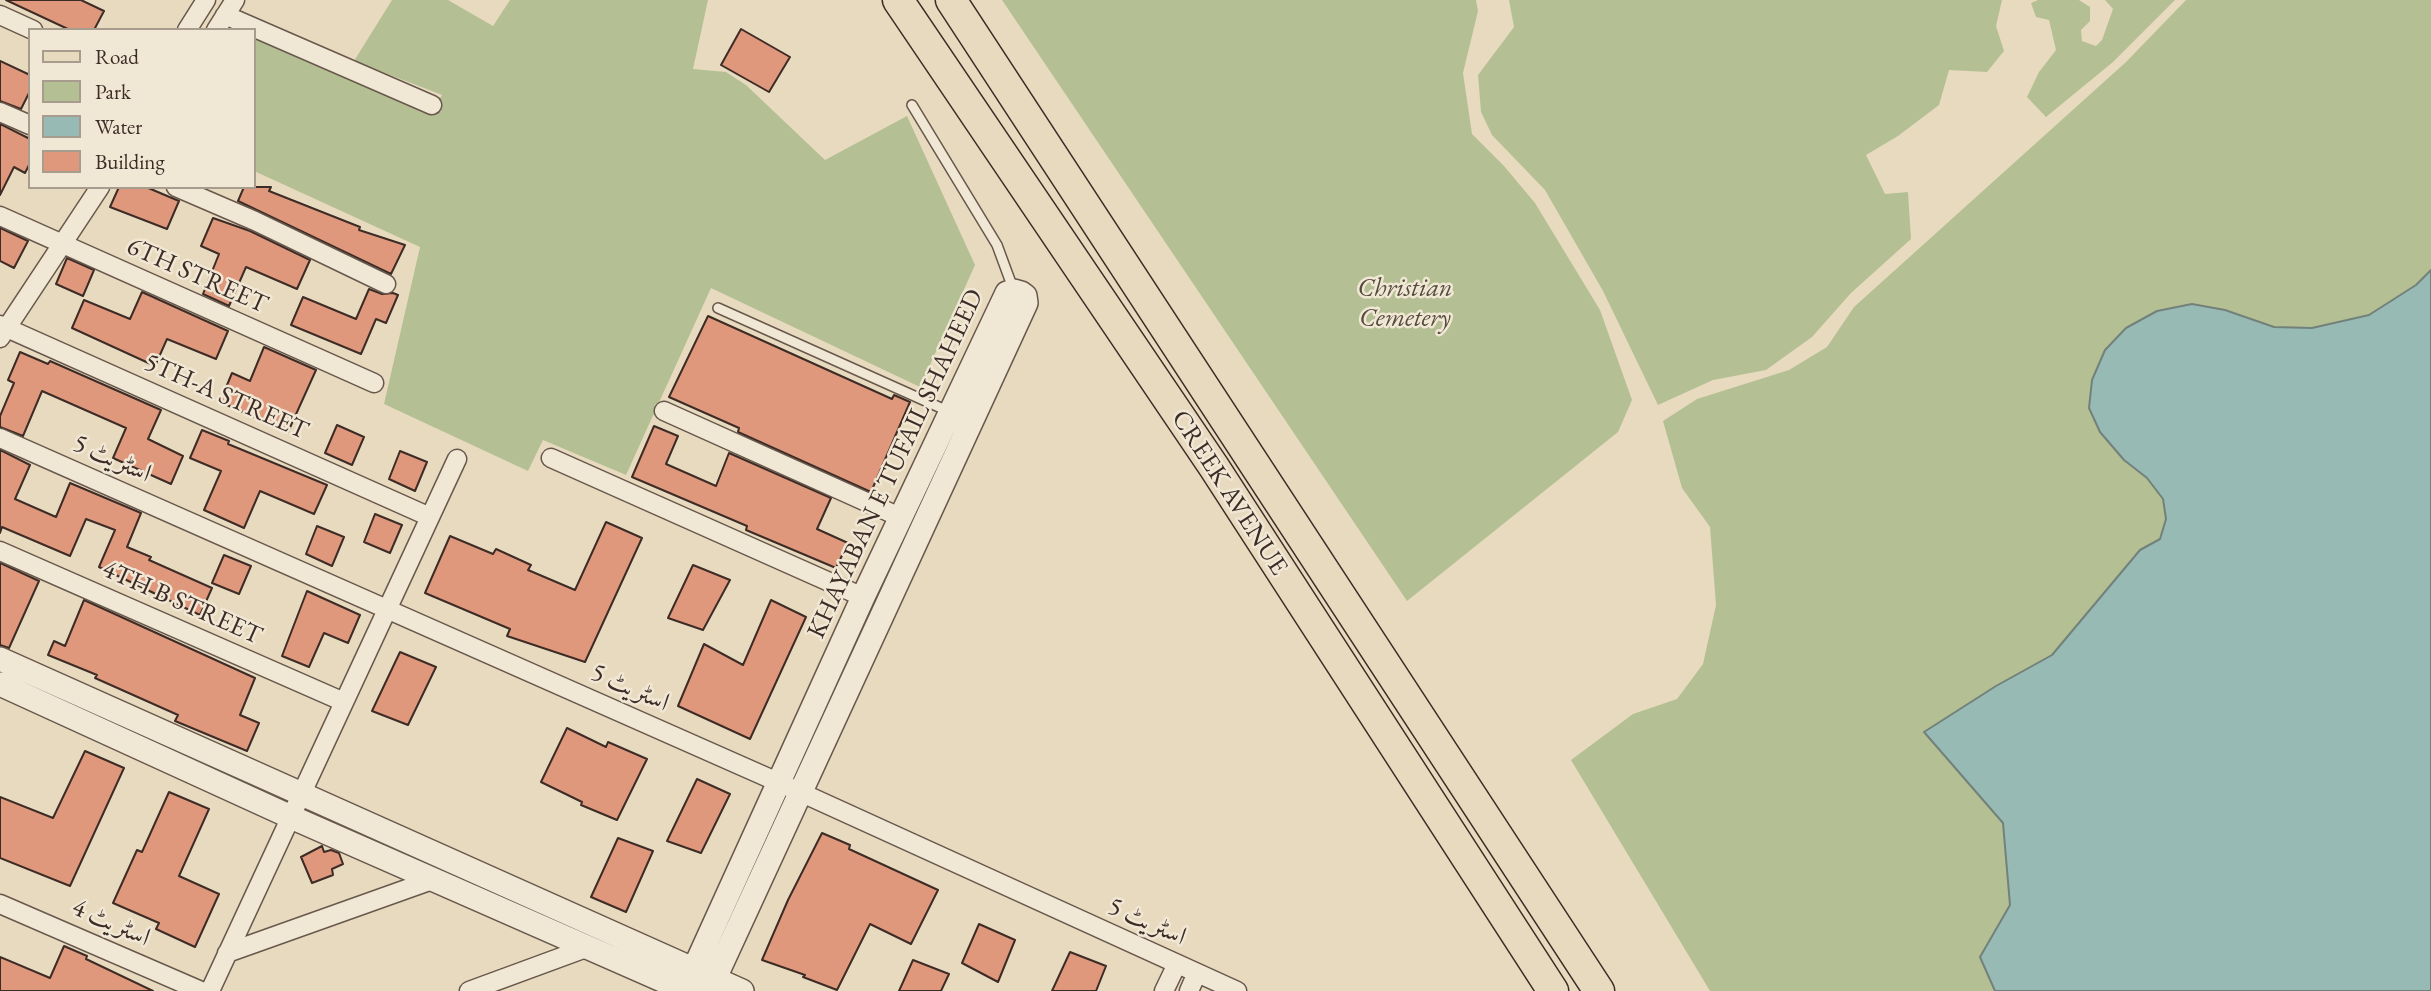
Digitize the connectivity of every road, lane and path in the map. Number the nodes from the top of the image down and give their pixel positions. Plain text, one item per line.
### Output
1 (206, 0) edge
2 (898, 0) edge
3 (951, 0) edge
4 (0, 15) edge
5 (226, 15) edge
6 (29, 28) edge
7 (188, 28) edge
8 (256, 28) edge
9 (256, 28) edge
10 (432, 105) dead end
11 (912, 106) dead end
12 (0, 112) edge
13 (28, 124) edge
14 (99, 189) edge
15 (181, 189) edge
16 (0, 216) edge
17 (63, 245) junction
18 (386, 284) dead end
19 (1014, 291) junction
20 (718, 308) dead end
21 (2, 330) edge
22 (374, 383) dead end
23 (664, 411) dead end
24 (950, 412) junction
25 (0, 438) edge
26 (551, 458) dead end
27 (457, 459) dead end
28 (430, 517) junction
29 (902, 518) junction
30 (0, 551) edge
31 (863, 597) junction
32 (387, 609) junction
33 (0, 659) edge
34 (0, 684) edge
35 (344, 702) junction
36 (790, 788) junction
37 (301, 795) junction
38 (291, 817) junction
39 (432, 880) junction
40 (0, 904) edge
41 (586, 948) junction
42 (227, 953) junction
43 (1177, 964) junction
44 (1197, 973) junction
45 (695, 985) edge
46 (201, 991) edge
47 (210, 991) edge
48 (469, 991) edge
49 (742, 991) edge
50 (1164, 991) edge
51 (1189, 991) edge
52 (1237, 991) edge
53 (1553, 991) edge
54 (1600, 991) edge

1 - 7 street
2 - 53 main road, CREEK AVENUE
3 - 54 main road, CREEK AVENUE
4 - 6 street
5 - 8 street
9 - 10 street
11 - 19 lane
12 - 13 street
14 - 17 street
15 - 18 street
16 - 17 street, 6TH STREET
17 - 21 street
17 - 22 street, 6TH STREET
19 - 24 street, KHAYABAN E TUFAIL SHAHEED
19 - 36 street, KHAYABAN E TUFAIL SHAHEED
20 - 24 lane
21 - 28 street, 5TH-A STREET
23 - 29 street
24 - 29 street, KHAYABAN E TUFAIL SHAHEED
25 - 32 street, اسٹریٹ 5
26 - 31 street
27 - 28 street
28 - 32 street
29 - 31 street, KHAYABAN E TUFAIL SHAHEED
30 - 35 street, 4TH B STREET
31 - 36 street, KHAYABAN E TUFAIL SHAHEED
32 - 35 street
32 - 36 street, اسٹریٹ 5
33 - 37 street
34 - 38 street
35 - 37 street
36 - 43 street, اسٹریٹ 5
36 - 45 street, KHAYABAN E TUFAIL SHAHEED
37 - 38 street
37 - 45 street
38 - 39 street
38 - 42 street
39 - 41 street
39 - 42 street
40 - 46 street, اسٹریٹ 4
41 - 45 street
41 - 48 street
42 - 47 street
43 - 44 street, اسٹریٹ 5
43 - 50 street
44 - 51 street
44 - 52 street, اسٹریٹ 5
45 - 49 street

